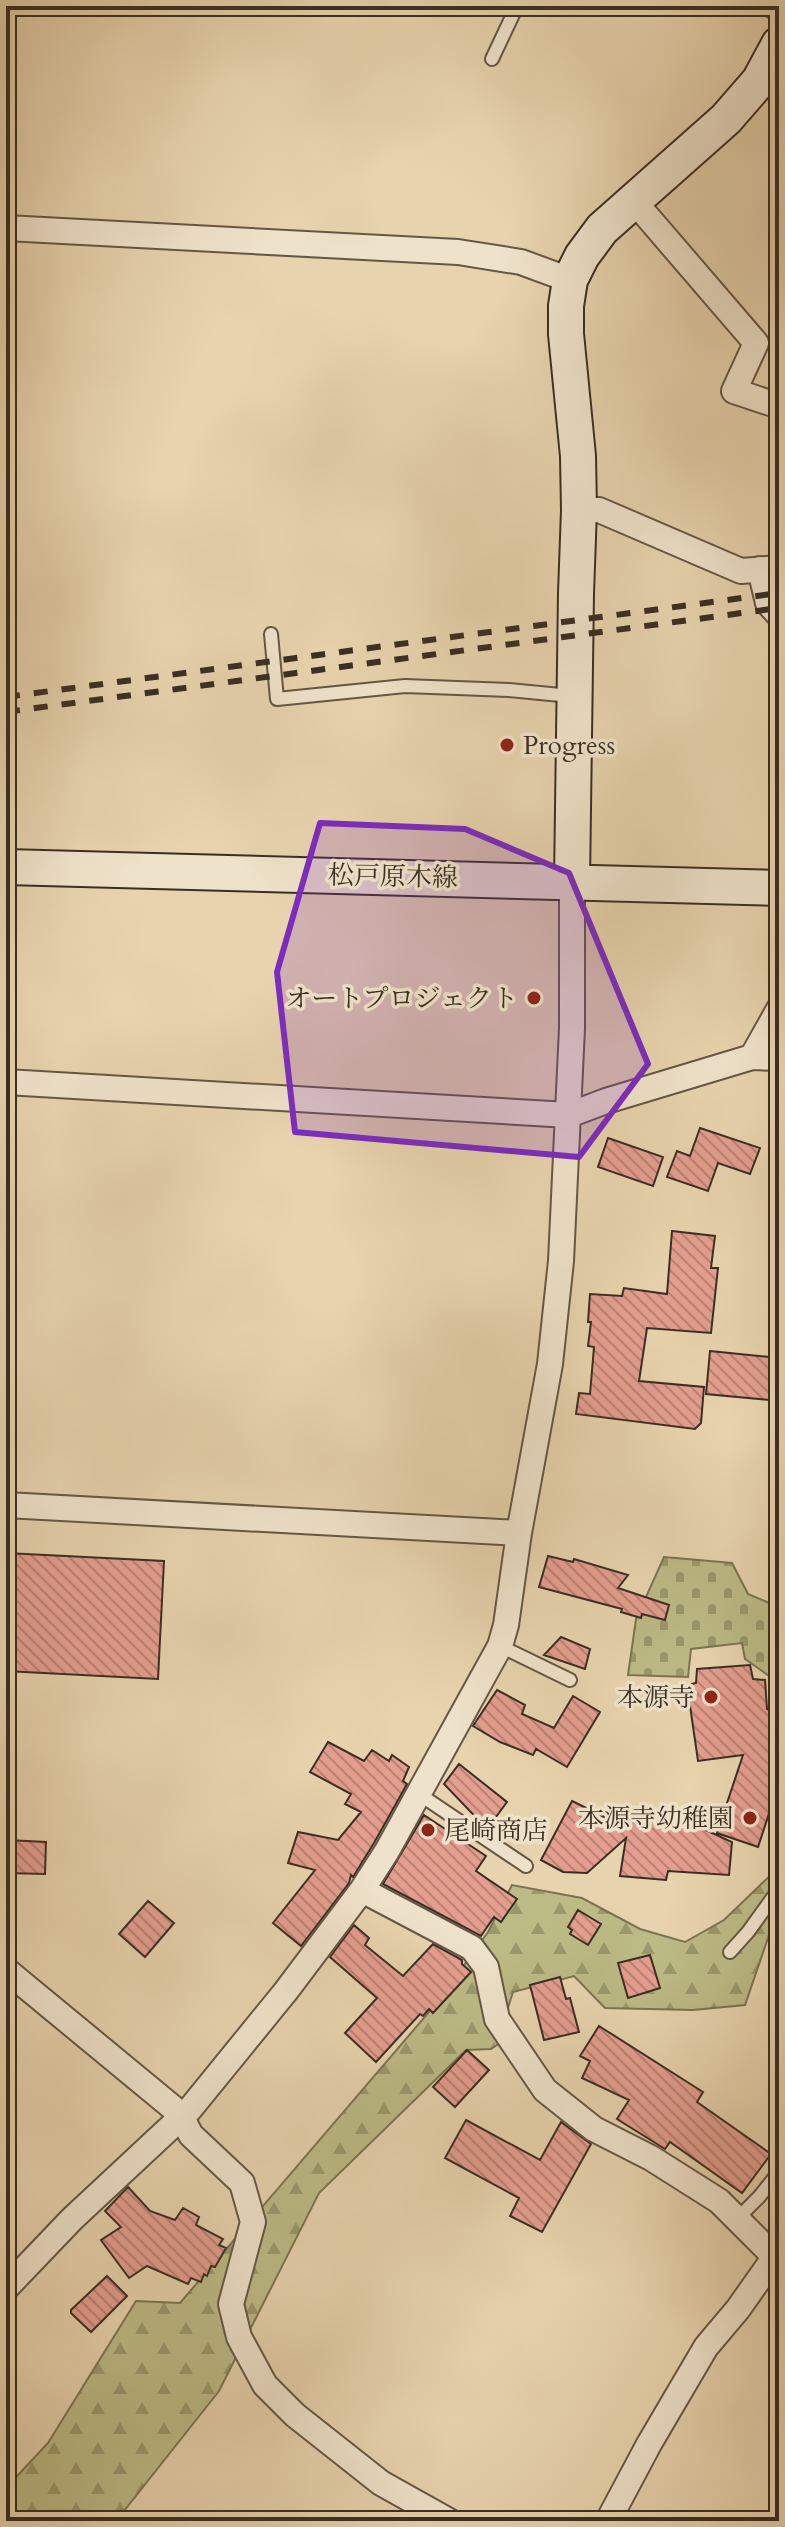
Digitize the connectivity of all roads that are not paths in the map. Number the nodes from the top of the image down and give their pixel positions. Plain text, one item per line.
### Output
1 (517, 6) edge
2 (779, 44) edge
3 (492, 59) dead end
4 (634, 201) junction
5 (6, 228) edge
6 (570, 280) junction
7 (779, 406) edge
8 (579, 510) junction
9 (770, 568) edge
10 (779, 614) edge
11 (271, 634) dead end
12 (574, 696) junction
13 (6, 867) edge
14 (572, 881) junction
15 (779, 888) edge
16 (779, 1009) edge
17 (752, 1057) junction
18 (779, 1058) edge
19 (6, 1082) edge
20 (569, 1115) junction
21 (6, 1505) edge
22 (519, 1533) junction
23 (500, 1646) junction
24 (570, 1680) dead end
25 (419, 1794) junction
26 (526, 1866) dead end
27 (779, 1889) edge
28 (362, 1890) junction
29 (730, 1952) dead end
30 (6, 1970) edge
31 (181, 2116) junction
32 (779, 2172) edge
33 (736, 2220) junction
34 (776, 2259) edge
35 (6, 2288) edge
36 (449, 2521) edge
37 (608, 2521) edge

1 - 3 lane
2 - 4 street
4 - 6 street
4 - 7 street
5 - 6 street
6 - 8 street
8 - 9 street
8 - 12 street
9 - 10 street
11 - 12 lane
12 - 14 street
13 - 14 street, 松戸原木線
14 - 15 street, 松戸原木線
14 - 20 street
16 - 17 street
17 - 18 street
17 - 20 street
19 - 20 street
20 - 22 street
21 - 22 street
22 - 23 street
23 - 24 lane
23 - 25 street
25 - 26 lane
25 - 28 street
27 - 29 lane
28 - 31 street
28 - 33 street
30 - 31 street
31 - 35 street
31 - 36 street
32 - 33 lane
33 - 34 street
34 - 37 street

